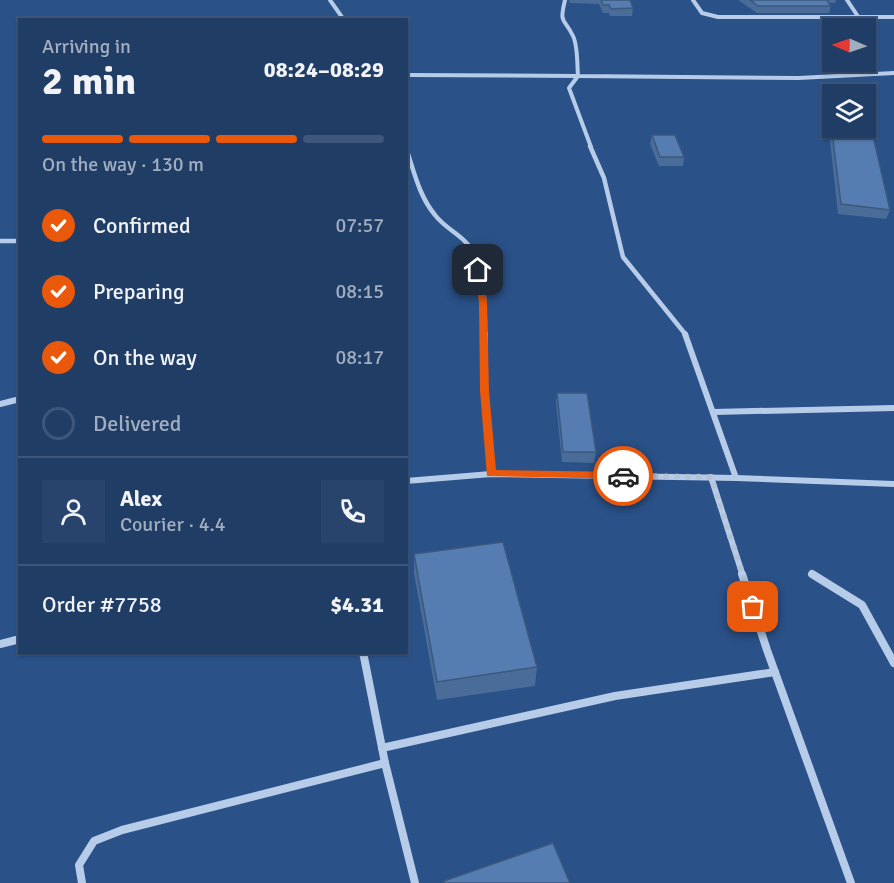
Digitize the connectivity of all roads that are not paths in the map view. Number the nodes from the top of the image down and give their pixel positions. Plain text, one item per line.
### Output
1 (330, 0) edge
2 (565, 0) edge
3 (693, 0) edge
4 (847, 0) edge
5 (894, 17) edge
6 (343, 18) edge
7 (859, 18) junction
8 (894, 73) edge
9 (408, 75) edge
10 (578, 76) junction
11 (408, 154) edge
12 (0, 241) edge
13 (18, 241) edge
14 (18, 400) edge
15 (0, 404) edge
16 (894, 408) edge
17 (714, 412) junction
18 (491, 474) junction
19 (711, 477) junction
20 (736, 478) junction
21 (408, 482) edge
22 (894, 484) edge
23 (812, 574) dead end
24 (18, 640) edge
25 (0, 644) edge
26 (363, 654) edge
27 (894, 663) edge
28 (775, 672) junction
29 (382, 748) junction
30 (385, 763) junction
31 (82, 883) edge
32 (416, 883) edge
33 (851, 883) edge

1 - 6 street
2 - 10 street
3 - 7 street
4 - 7 street
5 - 7 street
8 - 10 street
9 - 10 street
10 - 17 street
11 - 18 street
12 - 13 street
14 - 15 street
16 - 17 street
17 - 20 street
18 - 19 street
18 - 21 street
19 - 20 street
19 - 28 street
20 - 22 street
23 - 27 street
24 - 25 street
26 - 29 street
28 - 29 street
28 - 33 street
29 - 30 street
30 - 31 street
30 - 32 street

